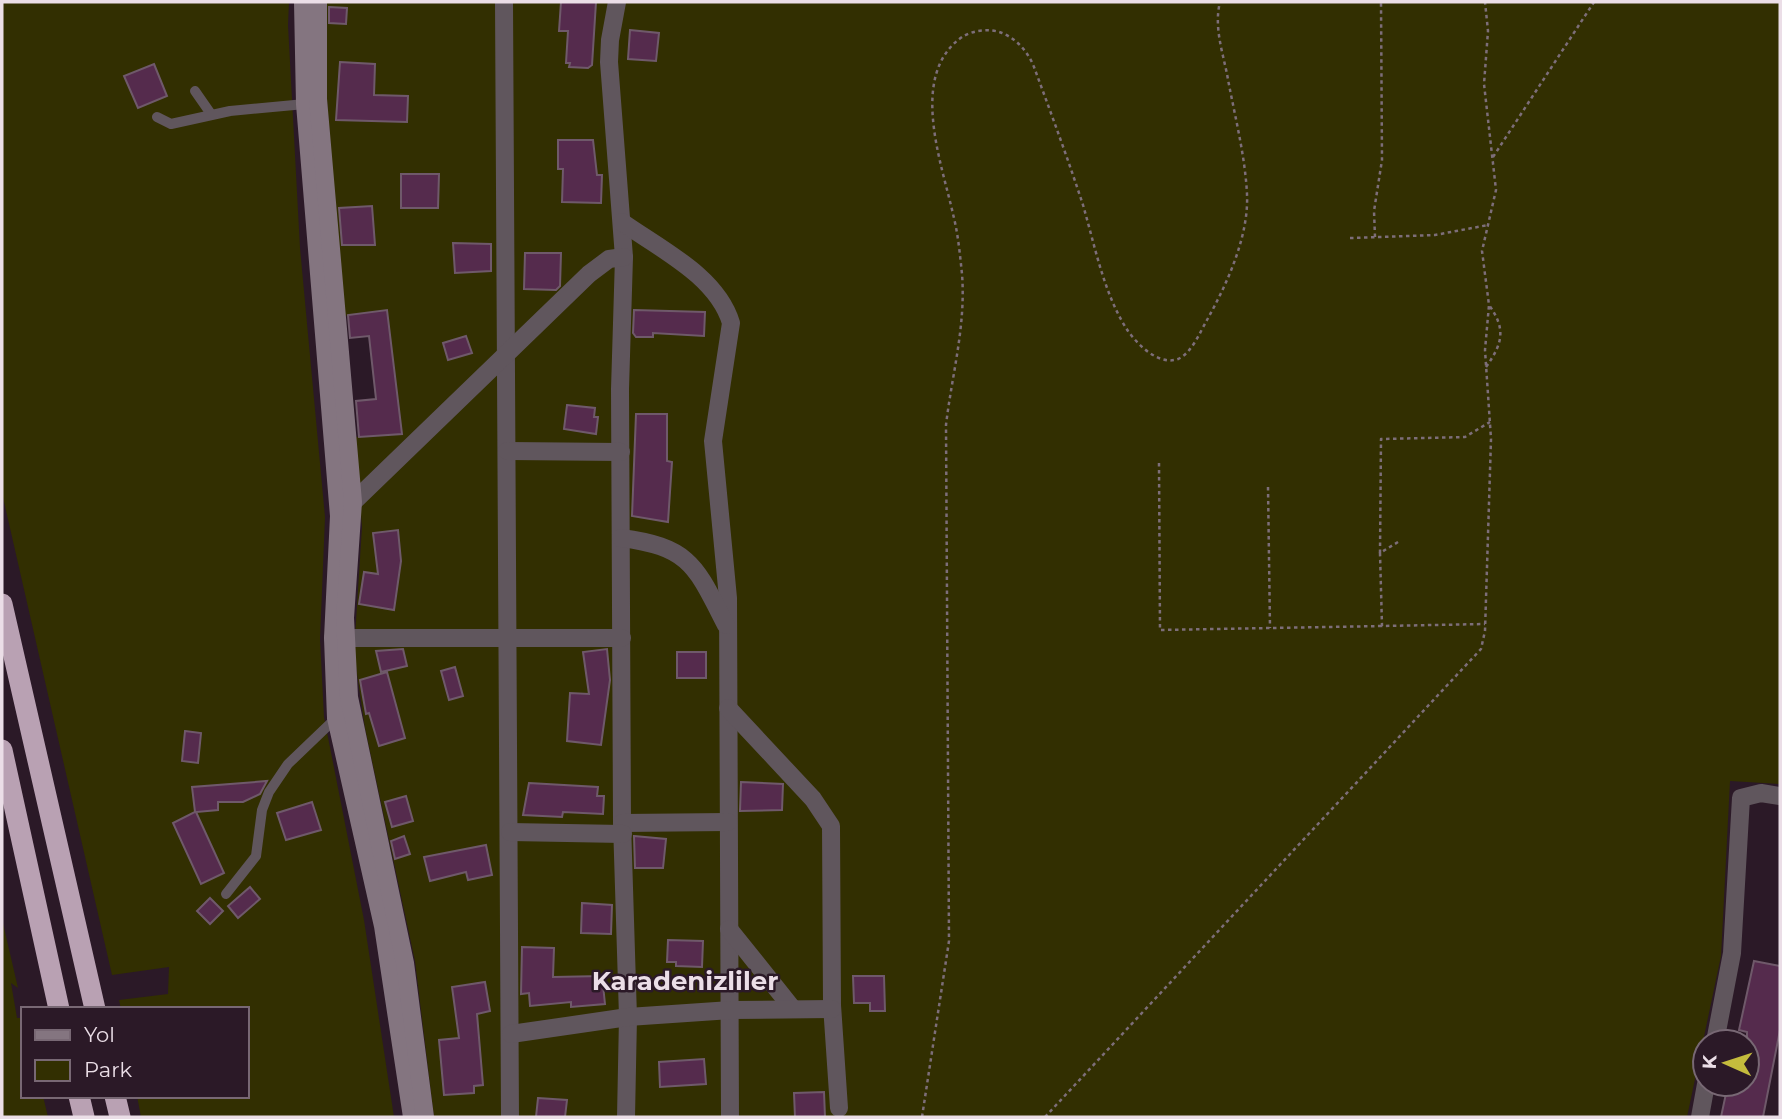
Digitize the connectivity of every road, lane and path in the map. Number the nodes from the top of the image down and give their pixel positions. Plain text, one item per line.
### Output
1 (303, 2) edge
2 (318, 2) edge
3 (505, 2) edge
4 (617, 2) edge
5 (1220, 2) edge
6 (1381, 2) edge
7 (1485, 2) edge
8 (1594, 2) edge
9 (195, 91) dead end
10 (305, 104) junction
11 (211, 114) junction
12 (157, 117) dead end
13 (1493, 157) junction
14 (622, 222) junction
15 (1488, 225) junction
16 (1375, 237) junction
17 (1349, 239) dead end
18 (624, 257) junction
19 (1489, 305) junction
20 (507, 354) junction
21 (1485, 368) junction
22 (1490, 422) junction
23 (507, 451) junction
24 (621, 452) junction
25 (1159, 463) dead end
26 (1268, 487) dead end
27 (353, 502) junction
28 (339, 516) junction
29 (621, 538) junction
30 (1398, 542) dead end
31 (1380, 553) junction
32 (2, 604) edge
33 (1485, 624) junction
34 (1382, 626) junction
35 (728, 628) junction
36 (1270, 628) junction
37 (508, 637) junction
38 (339, 638) junction
39 (622, 638) junction
40 (728, 708) junction
41 (336, 718) junction
42 (2, 750) edge
43 (1780, 796) edge
44 (728, 822) junction
45 (622, 828) junction
46 (510, 832) junction
47 (226, 894) dead end
48 (729, 929) junction
49 (59, 1007) edge
50 (95, 1007) edge
51 (793, 1009) junction
52 (832, 1009) junction
53 (731, 1010) junction
54 (628, 1017) junction
55 (1718, 1028) edge
56 (511, 1034) junction
57 (79, 1098) edge
58 (115, 1098) edge
59 (1703, 1098) edge
60 (839, 1108) dead end
61 (84, 1117) edge
62 (120, 1117) edge
63 (412, 1117) edge
64 (425, 1117) edge
65 (510, 1117) edge
66 (626, 1117) edge
67 (730, 1117) edge
68 (922, 1117) edge
69 (1045, 1117) edge
70 (1700, 1117) edge

1 - 10 main road
2 - 27 main road
3 - 20 street
4 - 14 street
5 - 68 path
6 - 16 path
7 - 13 path
8 - 13 path
9 - 11 lane
10 - 11 lane
10 - 28 main road
11 - 12 lane
13 - 15 path
14 - 18 street
14 - 35 street
15 - 16 path
15 - 19 path
16 - 17 path
18 - 20 street
18 - 24 street
19 - 21 path
19 - 21 path
20 - 23 street
20 - 27 street
21 - 22 path
22 - 31 path
22 - 33 path
23 - 24 street
23 - 37 street
24 - 29 street
25 - 36 path
26 - 36 path
27 - 28 street
27 - 38 main road
28 - 38 main road
29 - 35 street
29 - 39 street
30 - 31 path
31 - 34 path
32 - 50 highway
33 - 34 path
33 - 69 path
34 - 36 path
35 - 40 street
37 - 38 street
37 - 39 street
37 - 46 street
38 - 41 main road
38 - 64 main road
39 - 45 street
40 - 44 street
40 - 52 street
41 - 47 lane
41 - 63 main road
42 - 49 highway
43 - 55 street
44 - 45 street
44 - 48 street
45 - 46 street
45 - 54 street
46 - 56 street
48 - 51 street
48 - 53 street
51 - 52 street
51 - 53 street
52 - 60 street
53 - 54 street
53 - 67 street
54 - 56 street
54 - 66 street
56 - 65 street
57 - 61 highway
58 - 62 highway
59 - 70 street

